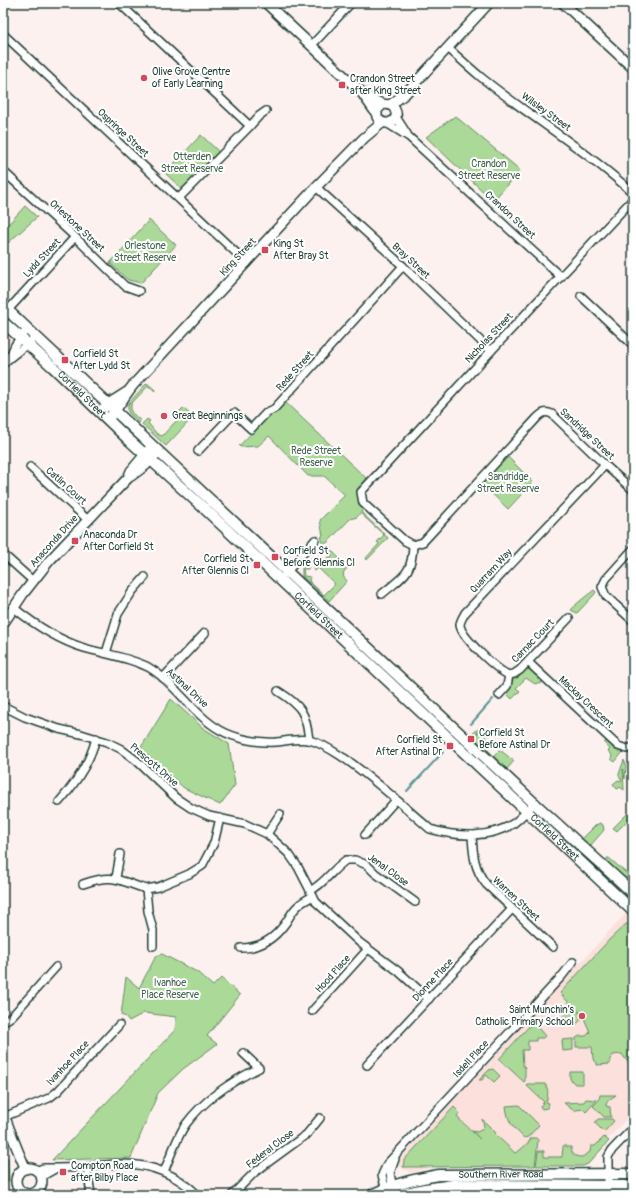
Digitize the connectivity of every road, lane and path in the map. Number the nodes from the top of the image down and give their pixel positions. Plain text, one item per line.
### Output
1 (119, 3) edge
2 (266, 3) edge
3 (351, 3) edge
4 (489, 3) edge
5 (563, 3) edge
6 (3, 34) edge
7 (312, 45) junction
8 (448, 48) junction
9 (633, 68) edge
10 (362, 94) junction
11 (391, 109) junction
12 (266, 112) dead end
13 (381, 119) junction
14 (250, 126) junction
15 (409, 137) junction
16 (3, 171) edge
17 (316, 187) junction
18 (633, 194) edge
19 (179, 198) junction
20 (632, 203) edge
21 (75, 238) junction
22 (247, 263) junction
23 (403, 266) junction
24 (560, 277) junction
25 (139, 291) dead end
26 (581, 296) dead end
27 (5, 308) edge
28 (3, 322) edge
29 (32, 332) junction
30 (24, 341) junction
31 (633, 345) edge
32 (491, 350) junction
33 (3, 364) edge
34 (128, 391) junction
35 (104, 407) junction
36 (116, 411) junction
37 (108, 418) junction
38 (198, 451) dead end
39 (152, 452) junction
40 (605, 465) junction
41 (30, 467) dead end
42 (633, 490) edge
43 (88, 520) junction
44 (315, 540) dead end
45 (413, 545) junction
46 (633, 550) edge
47 (3, 554) edge
48 (287, 571) junction
49 (145, 578) dead end
50 (280, 579) junction
51 (33, 581) junction
52 (382, 594) dead end
53 (14, 608) junction
54 (569, 618) dead end
55 (633, 621) edge
56 (3, 624) edge
57 (205, 633) dead end
58 (106, 653) junction
59 (528, 662) junction
60 (509, 675) junction
61 (163, 678) junction
62 (278, 691) dead end
63 (499, 695) dead end
64 (3, 706) edge
65 (96, 738) junction
66 (309, 740) junction
67 (633, 747) edge
68 (396, 800) junction
69 (59, 802) dead end
70 (534, 803) junction
71 (527, 811) junction
72 (280, 814) dead end
73 (220, 818) junction
74 (267, 834) junction
75 (365, 835) dead end
76 (472, 835) junction
77 (120, 854) dead end
78 (116, 878) junction
79 (84, 884) dead end
80 (146, 889) junction
81 (633, 892) edge
82 (311, 894) junction
83 (415, 902) dead end
84 (623, 902) junction
85 (512, 909) junction
86 (633, 910) edge
87 (153, 946) dead end
88 (553, 947) dead end
89 (241, 948) dead end
90 (368, 949) junction
91 (572, 962) dead end
92 (56, 967) dead end
93 (429, 999) junction
94 (312, 1011) dead end
95 (3, 1022) edge
96 (119, 1025) dead end
97 (243, 1053) dead end
98 (368, 1064) dead end
99 (4, 1115) edge
100 (320, 1118) dead end
101 (633, 1128) edge
102 (87, 1167) junction
103 (22, 1171) junction
104 (164, 1172) junction
105 (39, 1174) junction
106 (633, 1174) edge
107 (608, 1175) junction
108 (608, 1186) junction
109 (633, 1186) edge
110 (389, 1191) edge
111 (25, 1194) edge
112 (91, 1195) edge
113 (198, 1195) edge
114 (232, 1195) edge
115 (372, 1195) edge
116 (398, 1195) edge

1 - 14 street
2 - 7 main road, Crandon Street
3 - 7 street
4 - 8 main road
5 - 9 main road
6 - 19 street, Ospringe Street
7 - 10 main road, Crandon Street
8 - 11 main road
8 - 18 street, Wilsley Street
10 - 11 main road, Crandon Street
10 - 13 main road, Crandon Street
11 - 13 main road
11 - 13 main road
11 - 15 street, Crandon Street
12 - 14 street
13 - 15 street, Crandon Street
13 - 17 main road, King Street
14 - 19 street
15 - 24 street, Crandon Street
16 - 21 street, Orlestone Street
17 - 22 main road, King Street
17 - 23 street, Bray Street
19 - 22 street, Ospringe Street
20 - 24 street, Nicholas Street
21 - 25 street, Orlestone Street
21 - 27 street, Lydd Street
22 - 34 main road, King Street
23 - 32 street, Bray Street
23 - 38 street, Rede Street
24 - 32 street, Nicholas Street
26 - 31 street
27 - 29 main road, Corfield Street
28 - 30 main road, Corfield Street
29 - 30 street
29 - 30 street
29 - 35 main road, Corfield Street
30 - 33 street
30 - 35 main road, Corfield Street
32 - 45 street, Nicholas Street
34 - 35 main road, King Street
34 - 36 main road, King Street
35 - 36 main road, Corfield Street
35 - 37 main road, Corfield Street
36 - 37 main road, King Street
36 - 39 main road, Corfield Street
37 - 39 main road, Corfield Street
39 - 43 main road, Anaconda Drive
39 - 48 main road, Corfield Street
39 - 50 main road, Corfield Street
40 - 42 street, Sandridge Street
40 - 45 street, Sandridge Street
40 - 60 street, Quarram Way
41 - 43 street, Catlin Court
43 - 51 main road, Anaconda Drive
44 - 48 street
45 - 52 street
46 - 55 street
47 - 51 street
48 - 50 street
48 - 70 main road, Corfield Street
49 - 58 street
50 - 71 main road, Corfield Street
51 - 53 main road, Anaconda Drive
53 - 56 main road, Anaconda Drive
53 - 58 street, Astinal Drive
54 - 59 street, Carnac Court
57 - 61 street
58 - 61 street, Astinal Drive
59 - 60 street, Carnac Court
59 - 67 street, Mackay Crescent
60 - 63 street
61 - 66 street, Astinal Drive
62 - 66 street
64 - 65 street, Prescott Drive
65 - 69 street
65 - 73 street, Prescott Drive
66 - 68 street, Astinal Drive
68 - 75 street
68 - 76 street, Astinal Drive
70 - 71 street, Astinal Drive
70 - 81 main road, Corfield Street
71 - 76 street, Astinal Drive
71 - 84 main road, Corfield Street
72 - 74 street
73 - 74 street, Prescott Drive
73 - 80 street
74 - 82 street, Prescott Drive
76 - 85 street, Warren Street
77 - 78 street
78 - 79 street
78 - 80 street
80 - 87 street
81 - 84 main road
82 - 83 street, Jenal Close
82 - 89 street
82 - 90 street, Prescott Drive
84 - 86 main road, Corfield Street
85 - 88 street, Warren Street
85 - 93 street, Dionne Place
90 - 93 street, Prescott Drive
90 - 94 street, Hood Place
91 - 110 street, Isdell Place
92 - 95 street
93 - 98 street, Dionne Place
96 - 99 street, Ivanhoe Place
97 - 104 street
99 - 103 main road
100 - 114 street, Federal Close
101 - 107 street
102 - 104 street
102 - 105 street
102 - 112 street
103 - 105 main road
103 - 111 main road
104 - 113 street
105 - 111 main road
106 - 107 main road, Southern River Road
107 - 108 street
107 - 110 main road, Southern River Road
108 - 109 main road, Southern River Road
108 - 116 main road, Southern River Road
110 - 115 main road, Southern River Road

